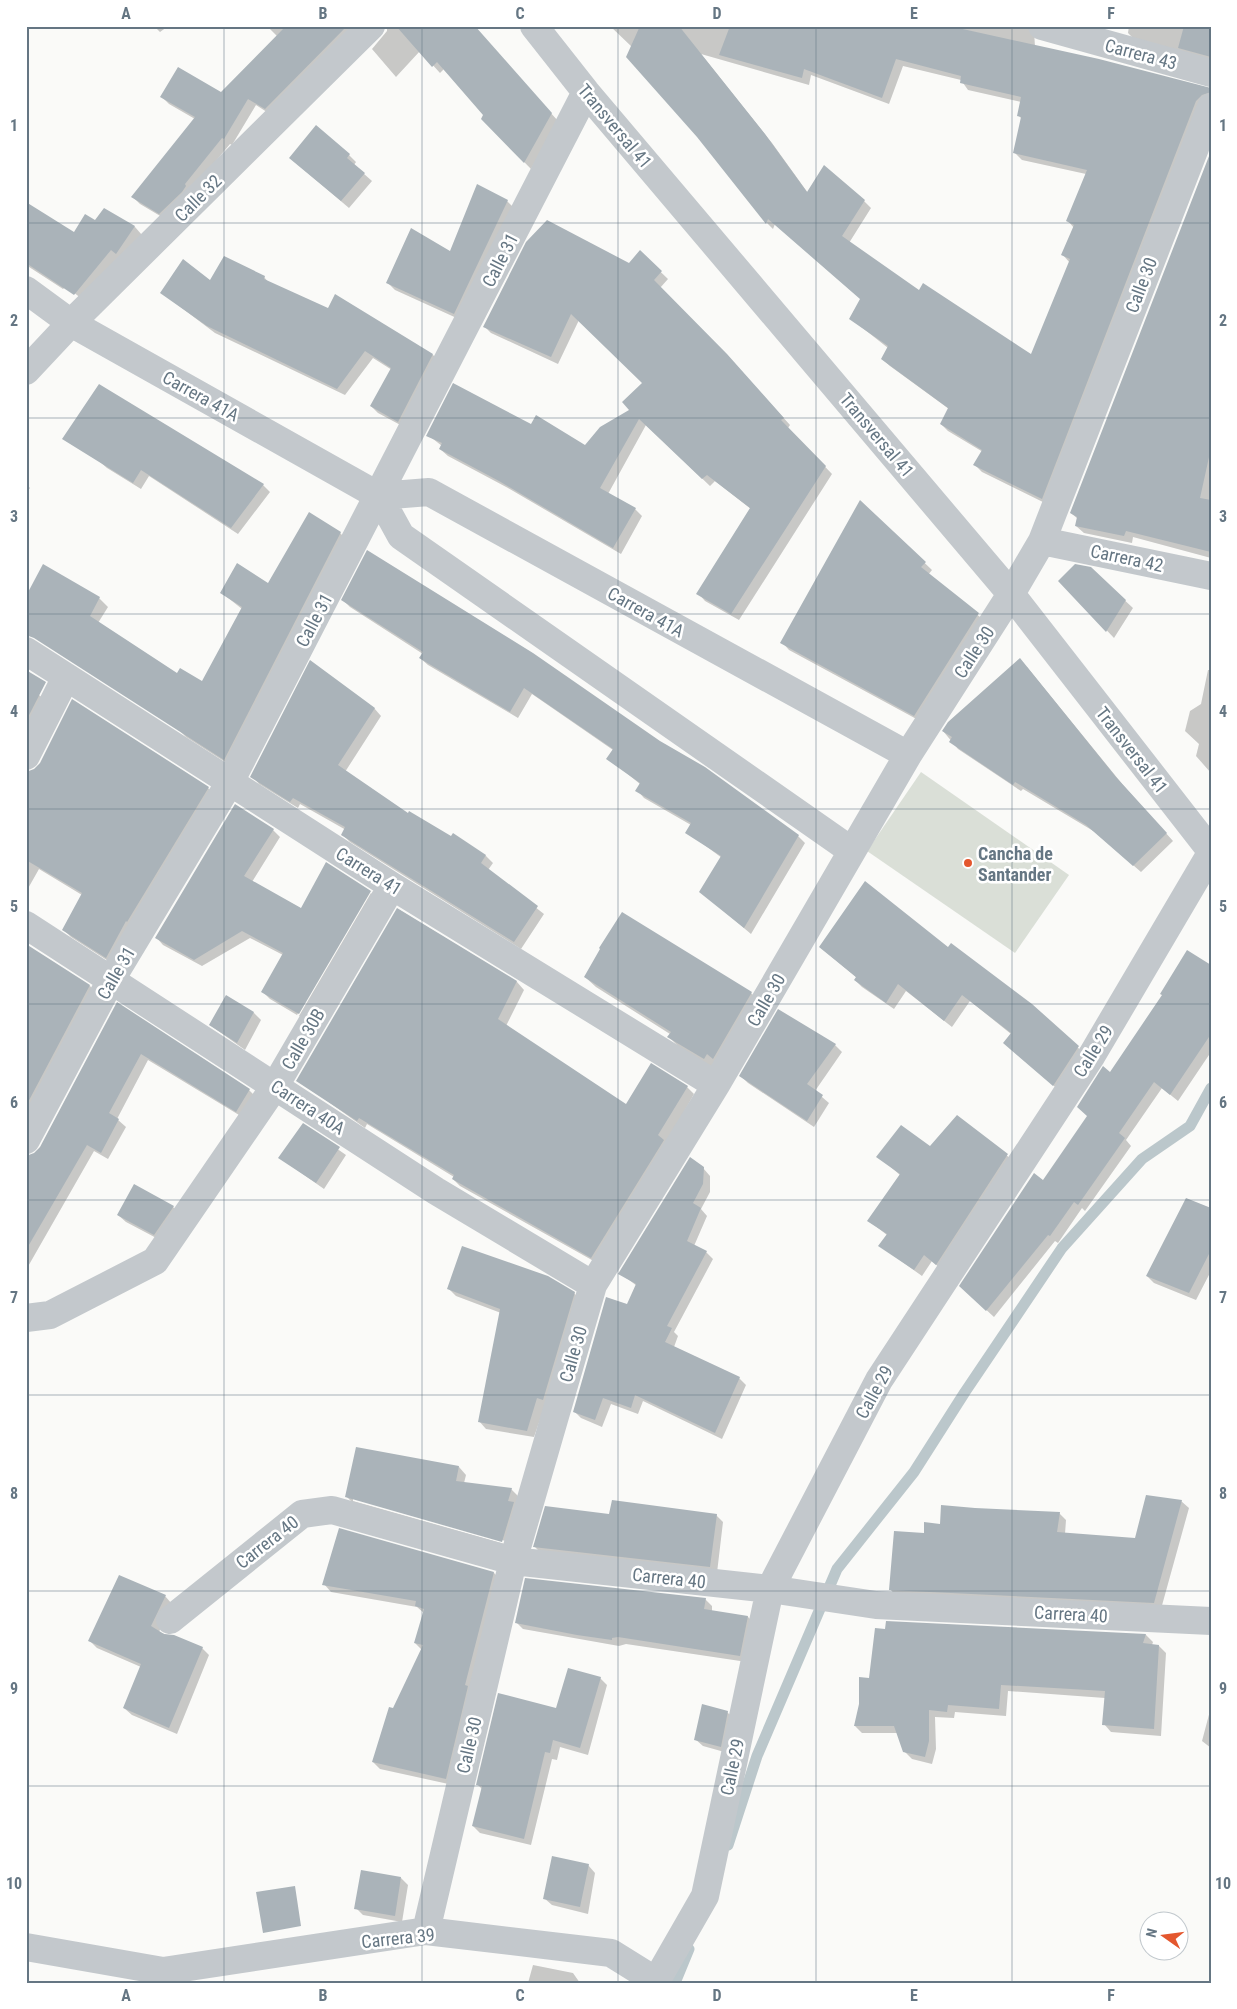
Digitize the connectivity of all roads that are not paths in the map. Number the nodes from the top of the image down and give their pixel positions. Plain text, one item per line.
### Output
1 (371, 26) edge
2 (534, 26) edge
3 (1042, 26) edge
4 (1211, 73) edge
5 (586, 92) junction
6 (1211, 107) edge
7 (26, 290) edge
8 (71, 323) junction
9 (26, 371) edge
10 (379, 496) junction
11 (1042, 541) junction
12 (1211, 576) edge
13 (1011, 594) junction
14 (26, 650) edge
15 (66, 677) junction
16 (908, 755) junction
17 (26, 756) edge
18 (230, 782) junction
19 (852, 851) junction
20 (1211, 852) edge
21 (392, 886) junction
22 (26, 925) edge
23 (112, 978) junction
24 (716, 1085) junction
25 (276, 1086) junction
26 (26, 1140) edge
27 (593, 1285) junction
28 (26, 1318) edge
29 (513, 1561) junction
30 (778, 1590) junction
31 (170, 1620) dead end
32 (1211, 1621) edge
33 (426, 1931) junction
34 (26, 1947) edge
35 (656, 1982) edge

1 - 8 street, Calle 32
2 - 5 street, Transversal 41
3 - 4 street, Carrera 43
5 - 10 street, Calle 31
5 - 13 street, Transversal 41
6 - 11 street, Calle 30
7 - 8 street, Carrera 41A
8 - 9 street, Calle 32
8 - 10 street, Carrera 41A
10 - 16 street, Carrera 41A
10 - 18 street, Calle 31
10 - 19 street
11 - 12 street, Carrera 42
11 - 13 street, Calle 30
13 - 16 street, Calle 30
13 - 20 street, Transversal 41
14 - 15 street, Carrera 41
15 - 17 street
15 - 18 street, Carrera 41
16 - 19 street, Calle 30
18 - 21 street, Carrera 41
18 - 23 street, Calle 31
19 - 24 street, Calle 30
20 - 30 street, Calle 29
21 - 24 street, Carrera 41
21 - 25 street, Calle 30B
22 - 23 street, Carrera 40A
23 - 25 street, Carrera 40A
23 - 26 street, Calle 31
24 - 27 street, Calle 30
25 - 27 street, Carrera 40A
25 - 28 street, Calle 30B
27 - 29 street, Calle 30
29 - 30 street, Carrera 40
29 - 31 street, Carrera 40
29 - 33 street, Calle 30
30 - 32 street, Carrera 40
30 - 35 street, Calle 29
33 - 34 street, Carrera 39
33 - 35 street, Carrera 39

